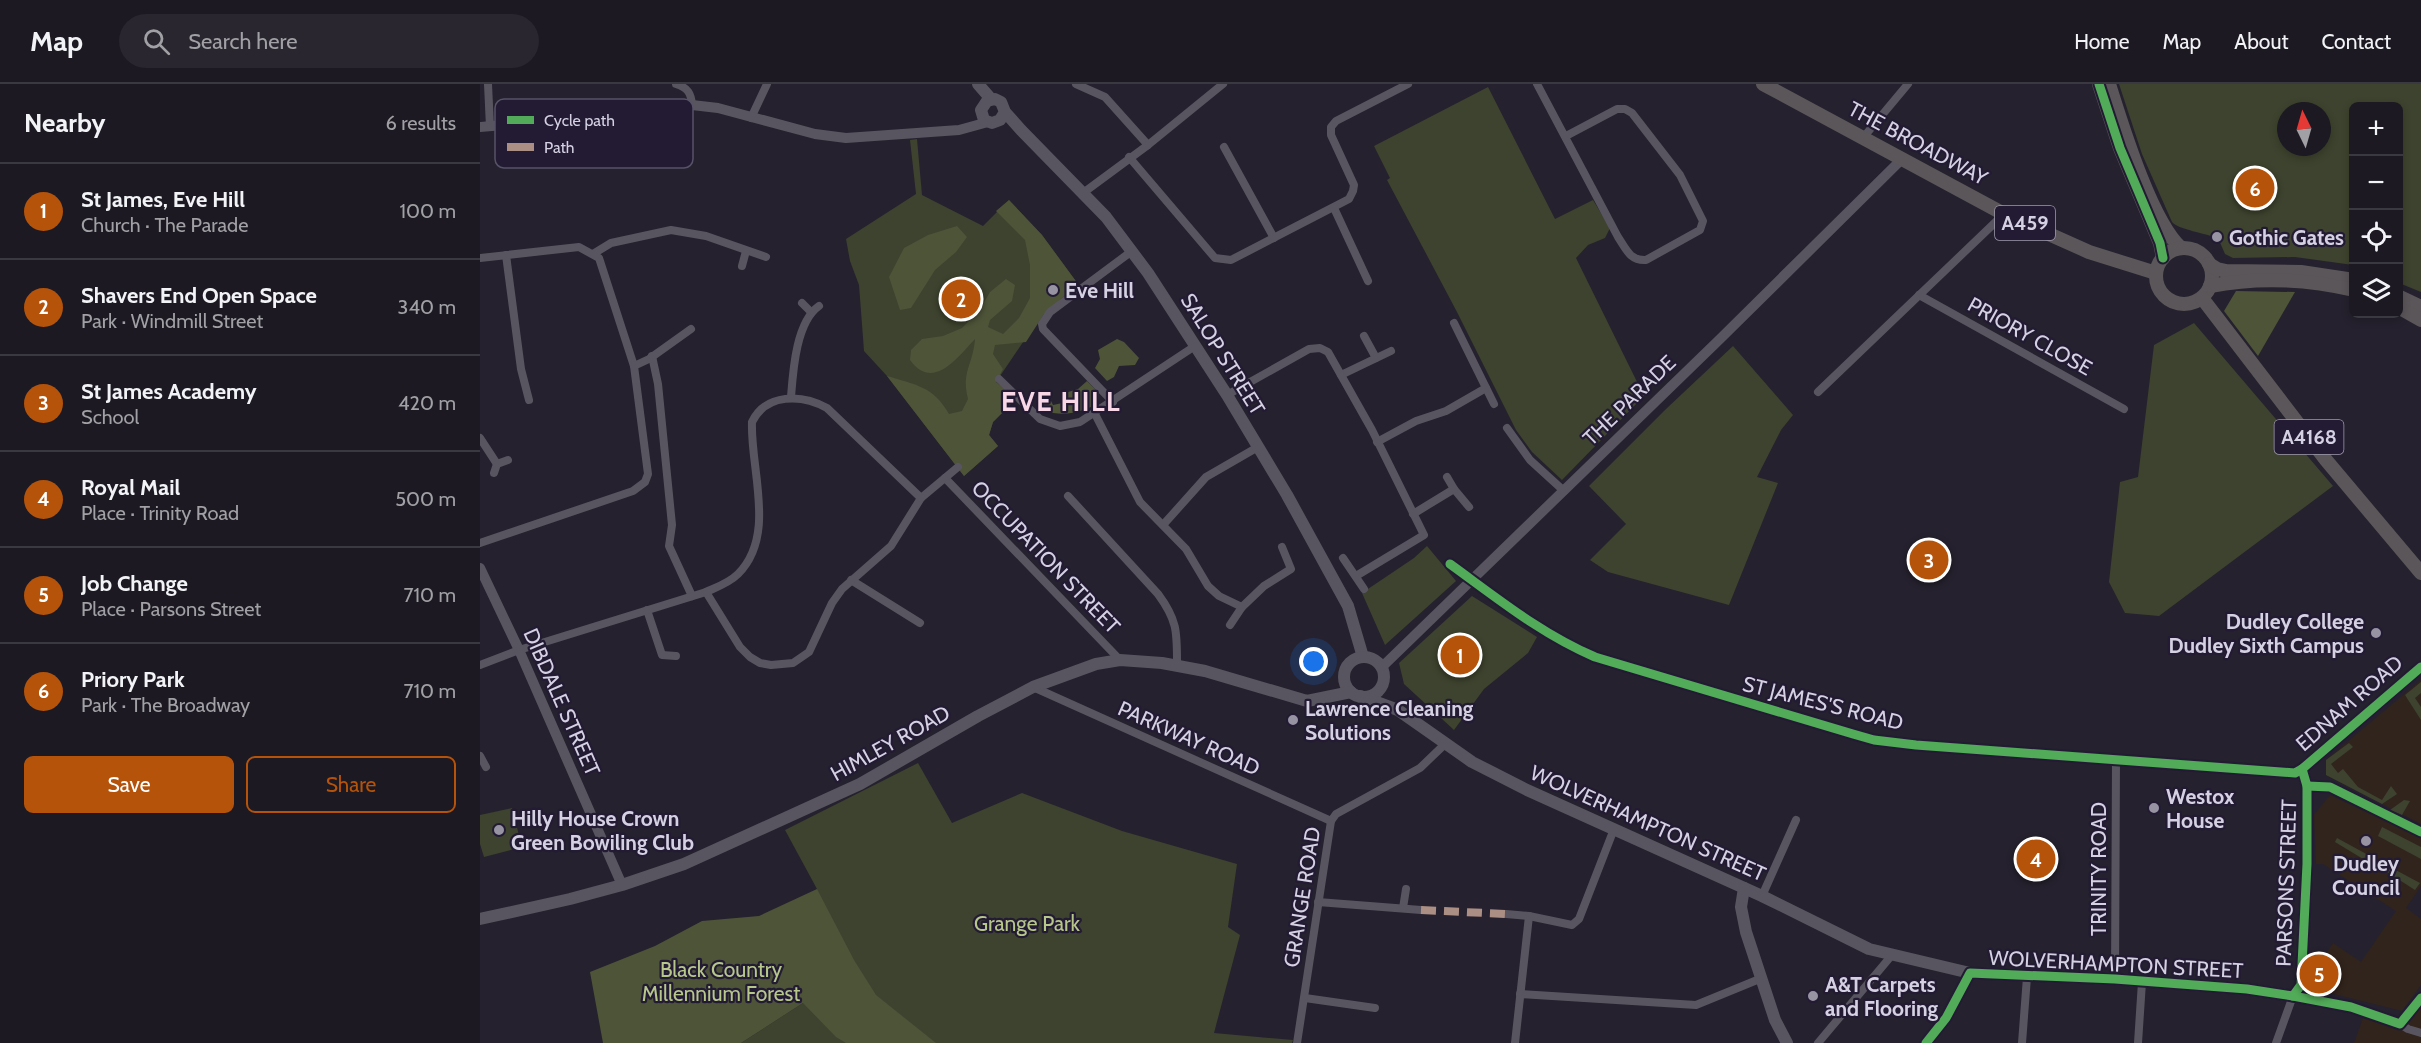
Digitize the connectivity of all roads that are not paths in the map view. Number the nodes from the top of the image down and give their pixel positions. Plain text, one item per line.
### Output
1 (488, 84) edge
2 (676, 84) edge
3 (767, 84) edge
4 (1076, 84) edge
5 (1223, 84) edge
6 (1408, 84) edge
7 (1537, 84) edge
8 (1762, 84) edge
9 (1908, 84) edge
10 (2099, 84) edge
11 (2109, 84) edge
12 (979, 85) edge
13 (692, 99) edge
14 (693, 105) edge
15 (992, 112) junction
16 (751, 118) junction
17 (485, 127) edge
18 (1566, 136) junction
19 (1862, 139) junction
20 (1148, 145) junction
21 (1224, 147) dead end
22 (1130, 157) junction
23 (1901, 160) junction
24 (1083, 193) junction
25 (1334, 208) junction
26 (2004, 214) junction
27 (1275, 238) junction
28 (2181, 248) junction
29 (746, 251) junction
30 (1132, 251) junction
31 (593, 254) junction
32 (506, 255) junction
33 (766, 257) dead end
34 (480, 258) edge
35 (2163, 258) junction
36 (2209, 264) junction
37 (742, 267) dead end
38 (2156, 273) junction
39 (2349, 279) edge
40 (1368, 281) dead end
41 (2210, 286) junction
42 (2349, 289) edge
43 (1919, 295) junction
44 (2202, 298) junction
45 (2403, 298) edge
46 (802, 303) dead end
47 (819, 306) dead end
48 (2421, 307) edge
49 (2403, 310) edge
50 (811, 312) junction
51 (2421, 320) edge
52 (1454, 323) dead end
53 (691, 329) dead end
54 (1364, 336) dead end
55 (1195, 346) junction
56 (1391, 351) dead end
57 (652, 356) junction
58 (1376, 358) junction
59 (634, 366) junction
60 (1341, 375) junction
61 (999, 379) dead end
62 (1486, 388) junction
63 (1818, 392) dead end
64 (1227, 395) junction
65 (792, 398) junction
66 (529, 400) dead end
67 (1113, 402) junction
68 (1494, 404) dead end
69 (2124, 409) dead end
70 (1095, 414) junction
71 (1507, 428) dead end
72 (480, 438) edge
73 (1377, 442) junction
74 (1258, 447) junction
75 (508, 460) dead end
76 (958, 467) dead end
77 (1447, 477) dead end
78 (945, 478) junction
79 (1454, 489) junction
80 (1564, 491) junction
81 (1068, 496) dead end
82 (921, 498) junction
83 (1469, 507) dead end
84 (1413, 513) junction
85 (1163, 525) junction
86 (480, 543) edge
87 (1282, 547) dead end
88 (1343, 558) dead end
89 (480, 568) edge
90 (2421, 573) edge
91 (1356, 576) junction
92 (1471, 579) junction
93 (851, 580) junction
94 (1364, 589) dead end
95 (706, 592) junction
96 (692, 596) junction
97 (1242, 607) junction
98 (646, 610) junction
99 (920, 623) dead end
100 (1230, 625) dead end
101 (519, 650) junction
102 (676, 656) dead end
103 (1358, 658) junction
104 (1120, 660) junction
105 (480, 665) edge
106 (1177, 666) junction
107 (1382, 667) junction
108 (2421, 667) edge
109 (1344, 680) junction
110 (1383, 686) junction
111 (1033, 687) junction
112 (1356, 694) junction
113 (1322, 699) junction
114 (1398, 710) junction
115 (1444, 745) junction
116 (482, 753) edge
117 (2116, 759) junction
118 (486, 767) dead end
119 (2302, 769) junction
120 (2307, 786) junction
121 (1796, 820) dead end
122 (1331, 821) junction
123 (1614, 829) junction
124 (2421, 832) edge
125 (622, 885) junction
126 (1744, 888) junction
127 (1406, 889) dead end
128 (1762, 896) junction
129 (1318, 902) junction
130 (1403, 908) junction
131 (1421, 910) dead end
132 (1506, 914) dead end
133 (1528, 916) junction
134 (480, 919) edge
135 (1892, 955) junction
136 (1970, 973) junction
137 (2027, 977) junction
138 (1762, 978) junction
139 (2115, 979) junction
140 (2142, 982) junction
141 (1520, 994) junction
142 (2293, 996) junction
143 (1305, 998) junction
144 (2421, 998) edge
145 (1375, 1008) dead end
146 (2400, 1024) junction
147 (2421, 1033) edge
148 (1298, 1043) edge
149 (1515, 1043) edge
150 (1786, 1043) edge
151 (1818, 1043) edge
152 (1926, 1043) edge
153 (2022, 1043) edge
154 (2138, 1043) edge
155 (2276, 1043) edge

1 - 17 street
2 - 13 street
3 - 16 street
4 - 20 street
5 - 20 street
6 - 25 street
7 - 18 street
8 - 19 main road, THE BROADWAY / A459
9 - 19 street
10 - 35 main road
11 - 28 main road
12 - 15 main road, SALOP STREET
14 - 16 street
15 - 16 street
15 - 24 main road, SALOP STREET
18 - 18 street
19 - 23 main road, THE BROADWAY / A459
20 - 22 street
21 - 27 street
22 - 24 street
22 - 27 street
23 - 26 main road, THE BROADWAY / A459
23 - 80 street, THE PARADE
24 - 30 main road, SALOP STREET
25 - 27 street
25 - 40 street
26 - 38 main road, THE BROADWAY / A459
26 - 43 street
28 - 35 main road
28 - 36 main road
29 - 31 street
29 - 33 street
29 - 37 street
30 - 55 main road, SALOP STREET
30 - 67 street
31 - 32 street
31 - 59 street
32 - 34 street
32 - 66 street
35 - 38 main road
36 - 39 main road
36 - 41 main road
38 - 44 main road
41 - 42 main road
41 - 44 main road
43 - 63 street
43 - 69 street, PRIORY CLOSE
44 - 90 main road, A4168
45 - 48 main road
46 - 50 street
47 - 50 street
49 - 51 main road
50 - 65 street
52 - 62 street
53 - 57 street
54 - 58 street
55 - 64 main road, SALOP STREET
55 - 67 street
56 - 58 street
57 - 59 street
57 - 96 street
58 - 60 street
59 - 86 street
60 - 64 street
60 - 73 street
61 - 70 street
62 - 68 street
62 - 73 street
64 - 74 main road, SALOP STREET
65 - 82 street
65 - 95 street
67 - 70 street
70 - 85 street
71 - 80 street
72 - 75 street
73 - 84 street
74 - 85 street
74 - 103 main road, SALOP STREET
76 - 78 street
77 - 79 street
78 - 82 street
78 - 104 street, OCCUPATION STREET
79 - 83 street
79 - 84 street
80 - 92 street, THE PARADE
81 - 106 street
82 - 93 street
84 - 91 street
85 - 97 street
87 - 97 street
88 - 91 street
89 - 101 street, DIBDALE STREET
91 - 94 street
92 - 107 street, THE PARADE
92 - 117 street, ST JAMES'S ROAD
93 - 95 street
93 - 99 street
95 - 96 street
96 - 98 street
97 - 100 street
98 - 101 street
98 - 102 street
101 - 105 street
101 - 125 street, DIBDALE STREET
103 - 107 main road
103 - 109 main road
104 - 106 main road, HIMLEY ROAD
104 - 111 main road, HIMLEY ROAD
106 - 113 main road, HIMLEY ROAD
107 - 110 main road
108 - 119 main road, EDNAM ROAD
109 - 112 main road
109 - 113 main road
110 - 112 main road
110 - 114 main road, WOLVERHAMPTON STREET
111 - 122 street, PARKWAY ROAD
111 - 125 main road, HIMLEY ROAD
112 - 113 main road, HIMLEY ROAD
112 - 114 main road, WOLVERHAMPTON STREET
114 - 115 main road, WOLVERHAMPTON STREET
115 - 122 street, GRANGE ROAD
115 - 123 main road, WOLVERHAMPTON STREET
116 - 118 street
117 - 119 street, ST JAMES'S ROAD
117 - 139 street, TRINITY ROAD
119 - 120 main road, PARSONS STREET
120 - 124 street
120 - 142 main road, PARSONS STREET
121 - 128 street
122 - 129 street, GRANGE ROAD
123 - 126 main road, WOLVERHAMPTON STREET
123 - 133 street
125 - 134 main road, HIMLEY ROAD
126 - 128 main road, WOLVERHAMPTON STREET
126 - 138 main road
127 - 130 street
128 - 135 main road, WOLVERHAMPTON STREET
129 - 130 street
129 - 143 street, GRANGE ROAD
130 - 131 street
132 - 133 street
133 - 141 street
135 - 136 main road, WOLVERHAMPTON STREET
135 - 151 street
136 - 137 main road, WOLVERHAMPTON STREET
136 - 152 main road
137 - 139 main road, WOLVERHAMPTON STREET
137 - 153 street
138 - 141 street
138 - 150 main road
139 - 140 main road, WOLVERHAMPTON STREET
140 - 142 main road, WOLVERHAMPTON STREET
140 - 154 street
141 - 149 street
142 - 146 street, WOLVERHAMPTON STREET
142 - 155 street
143 - 145 street
143 - 148 street, GRANGE ROAD
144 - 146 street
146 - 147 street, WOLVERHAMPTON STREET

